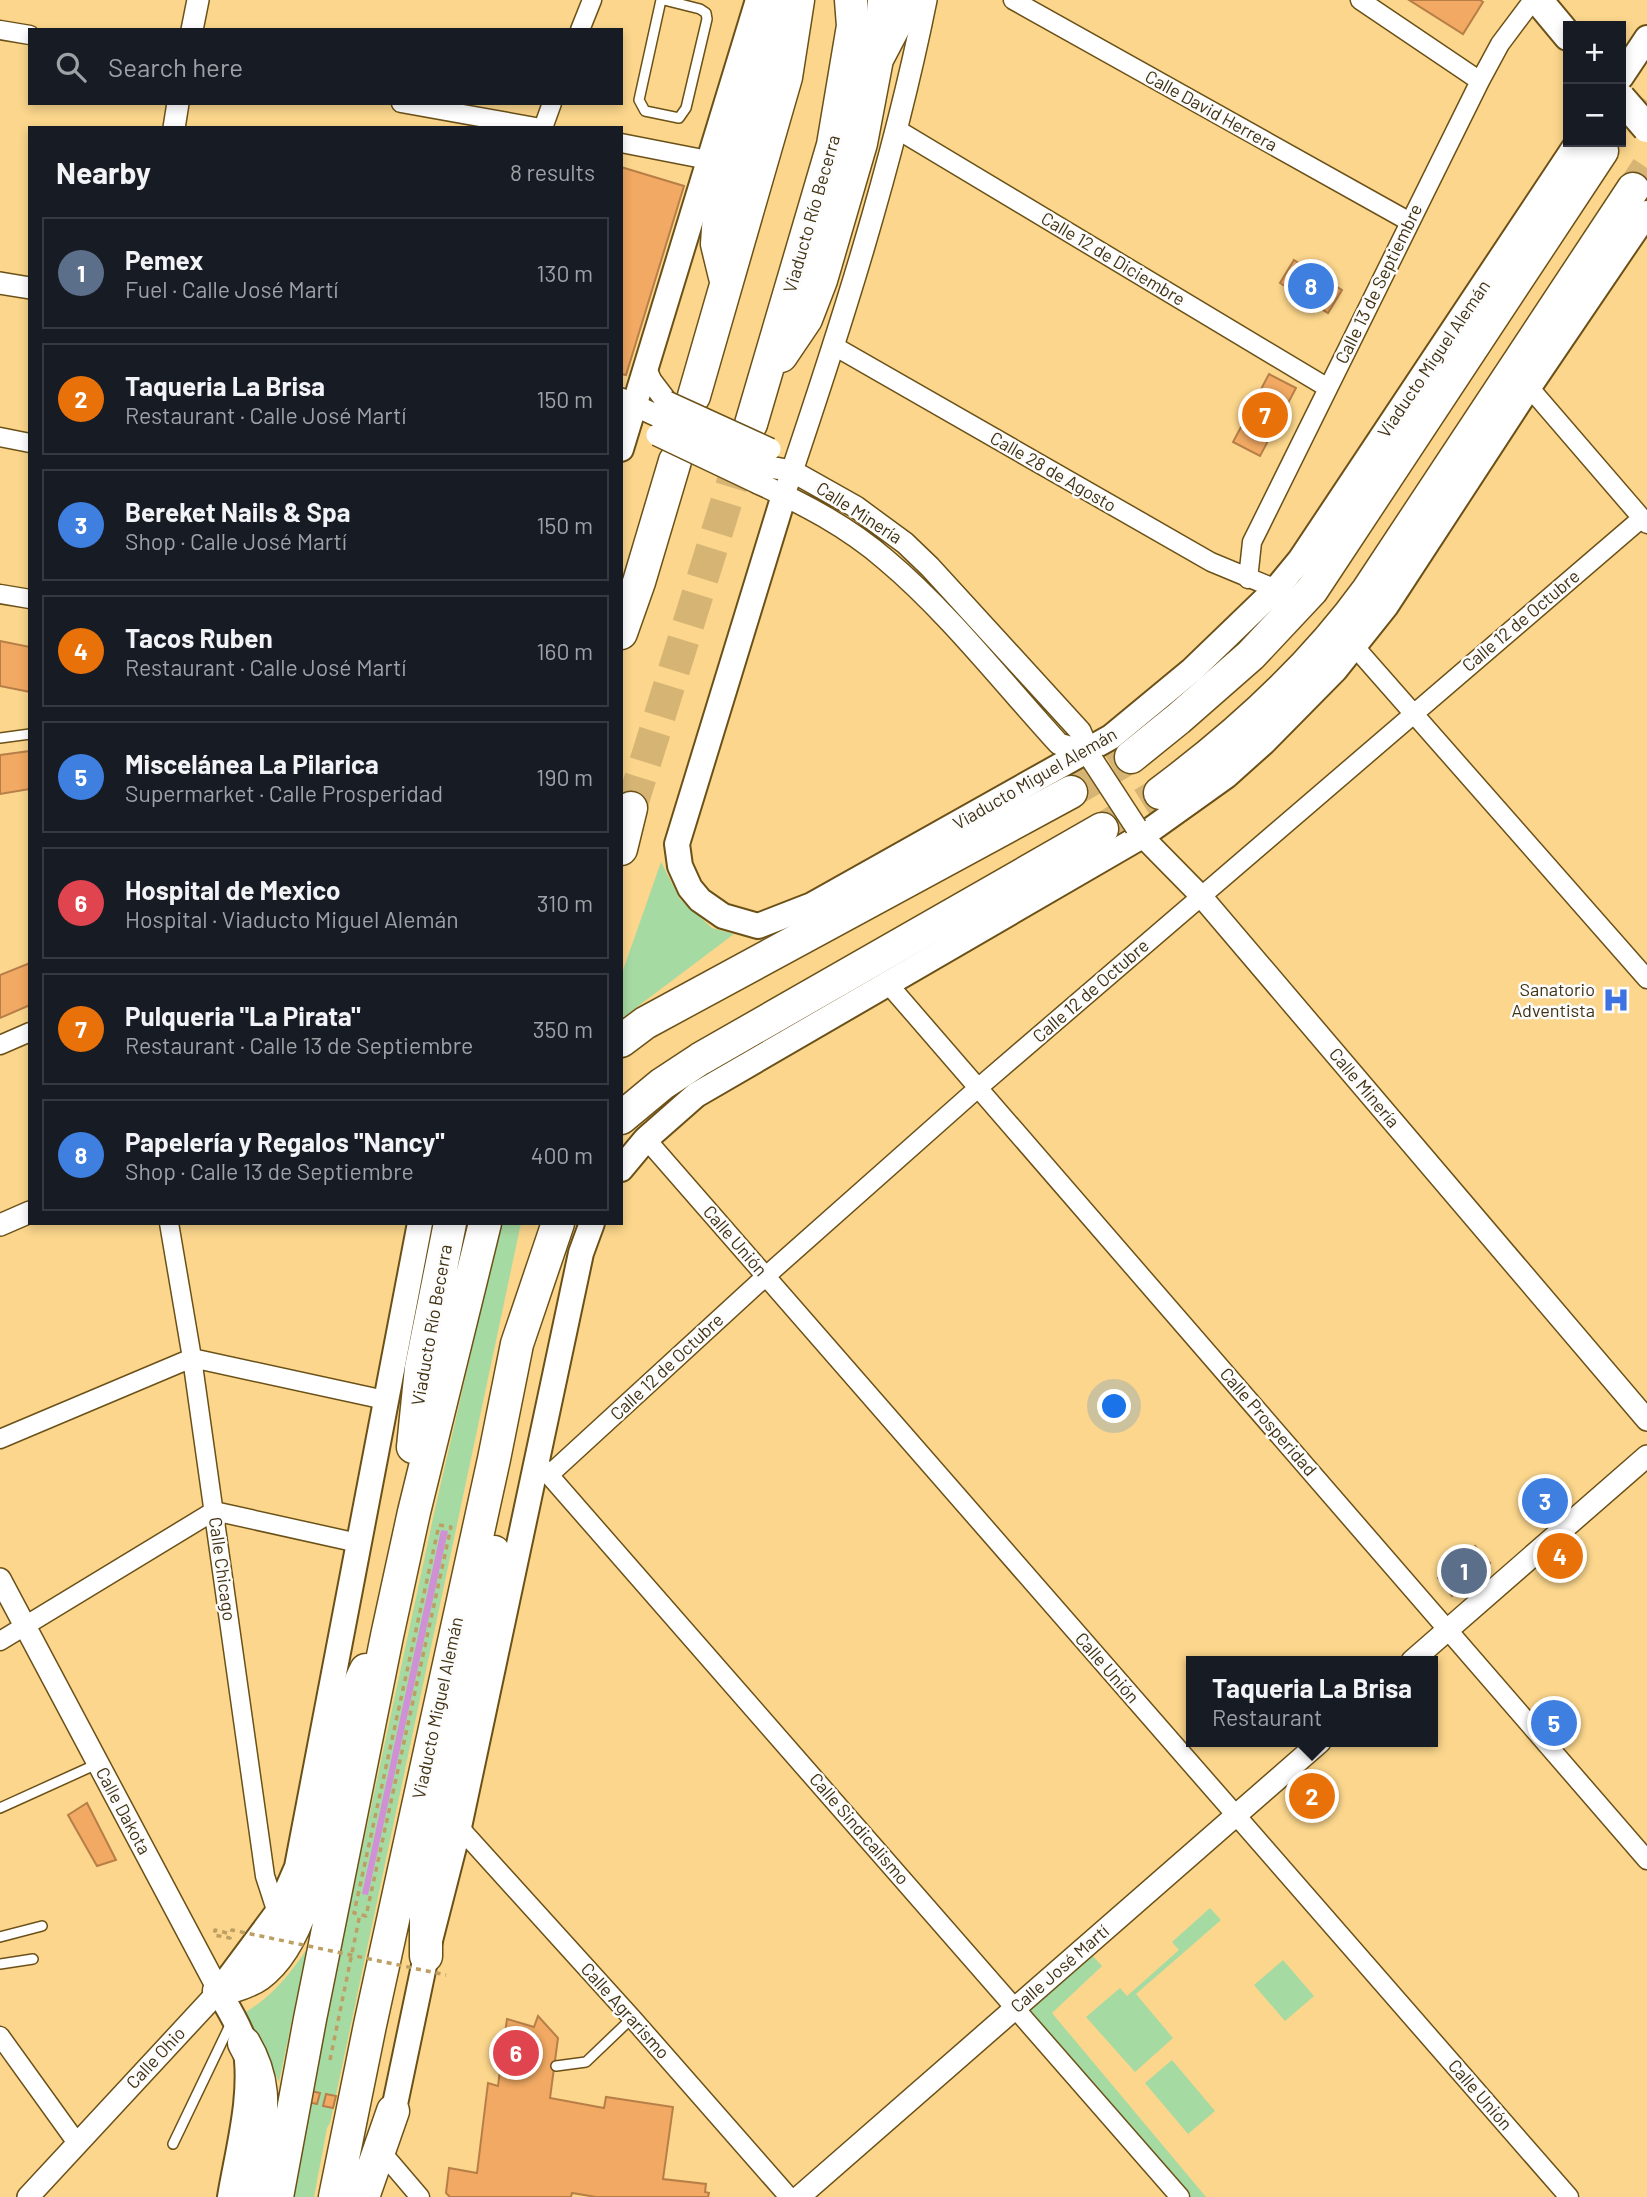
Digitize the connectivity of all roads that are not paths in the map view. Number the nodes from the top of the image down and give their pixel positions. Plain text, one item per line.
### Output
1 (198, 0) edge
2 (592, 0) edge
3 (663, 0) edge
4 (758, 0) edge
5 (771, 0) edge
6 (798, 0) edge
7 (851, 0) edge
8 (880, 0) edge
9 (908, 0) edge
10 (926, 0) edge
11 (1013, 0) edge
12 (1360, 0) edge
13 (1533, 0) edge
14 (1538, 0) edge
15 (192, 28) edge
16 (581, 28) edge
17 (0, 30) edge
18 (1563, 30) edge
19 (28, 35) edge
20 (1647, 38) edge
21 (877, 59) junction
22 (1626, 70) edge
23 (1480, 80) junction
24 (1626, 104) edge
25 (178, 105) edge
26 (412, 105) edge
27 (551, 105) edge
28 (174, 126) edge
29 (531, 126) edge
30 (543, 126) edge
31 (1647, 128) edge
32 (898, 130) junction
33 (623, 143) edge
34 (1589, 147) edge
35 (1589, 147) edge
36 (708, 160) junction
37 (1640, 201) edge
38 (1410, 222) junction
39 (0, 283) edge
40 (727, 285) junction
41 (28, 288) edge
42 (834, 346) junction
43 (646, 370) junction
44 (763, 383) junction
45 (1529, 387) junction
46 (1328, 388) junction
47 (629, 409) edge
48 (670, 413) junction
49 (751, 424) tunnel mouth
50 (0, 437) edge
51 (623, 439) edge
52 (802, 442) junction
53 (28, 443) edge
54 (675, 461) dead end
55 (764, 466) junction
56 (792, 471) junction
57 (784, 495) junction
58 (1644, 521) edge
59 (1248, 579) junction
60 (1276, 589) junction
61 (0, 594) edge
62 (28, 598) edge
63 (623, 627) edge
64 (1356, 647) junction
65 (1413, 712) junction
66 (28, 734) edge
67 (0, 738) edge
68 (1090, 756) junction
69 (1130, 757) tunnel mouth
70 (1071, 792) tunnel mouth
71 (1160, 793) tunnel mouth
72 (631, 808) tunnel mouth
73 (1102, 829) tunnel mouth
74 (1139, 831) junction
75 (623, 841) edge
76 (1201, 896) junction
77 (820, 901) junction
78 (873, 901) junction
79 (792, 945) junction
80 (1647, 979) edge
81 (889, 985) junction
82 (28, 1033) edge
83 (623, 1040) edge
84 (0, 1045) edge
85 (978, 1088) junction
86 (623, 1116) edge
87 (646, 1139) junction
88 (623, 1167) edge
89 (28, 1213) edge
90 (0, 1225) edge
91 (169, 1225) edge
92 (420, 1225) edge
93 (450, 1225) edge
94 (485, 1225) edge
95 (538, 1225) edge
96 (557, 1225) edge
97 (591, 1225) edge
98 (766, 1276) junction
99 (517, 1343) junction
100 (192, 1358) junction
101 (386, 1401) junction
102 (1647, 1420) edge
103 (0, 1439) edge
104 (1647, 1456) edge
105 (494, 1459) junction
106 (544, 1468) junction
107 (214, 1511) junction
108 (414, 1511) junction
109 (358, 1543) junction
110 (0, 1579) edge
111 (24, 1624) junction
112 (1448, 1630) junction
113 (387, 1636) junction
114 (0, 1641) edge
115 (1418, 1656) edge
116 (1314, 1747) edge
117 (98, 1763) junction
118 (0, 1808) edge
119 (1236, 1815) junction
120 (459, 1827) junction
121 (1647, 1860) edge
122 (277, 1913) junction
123 (42, 1926) dead end
124 (0, 1937) edge
125 (33, 1959) dead end
126 (0, 1964) edge
127 (436, 1966) junction
128 (1015, 2008) junction
129 (232, 2017) junction
130 (632, 2018) junction
131 (0, 2036) edge
132 (556, 2066) dead end
133 (393, 2111) junction
134 (77, 2143) junction
135 (173, 2144) dead end
136 (385, 2156) junction
137 (28, 2197) edge
138 (230, 2197) edge
139 (257, 2197) edge
140 (277, 2197) edge
141 (335, 2197) edge
142 (363, 2197) edge
143 (377, 2197) edge
144 (419, 2197) edge
145 (789, 2197) edge
146 (799, 2197) edge
147 (1180, 2197) edge
148 (1569, 2197) edge

1 - 15 street
2 - 16 street
3 - 3 lane
4 - 36 main road
5 - 40 highway
6 - 40 highway
7 - 44 highway, Viaducto Río Becerra
8 - 21 main road
9 - 21 highway
10 - 32 street
11 - 38 street, Calle David Herrera
12 - 23 street
13 - 23 street, Calle 13 de Septiembre
14 - 18 main road
17 - 19 street
20 - 22 main road
21 - 44 highway
23 - 38 street, Calle 13 de Septiembre
24 - 31 main road, bridge
25 - 28 street
26 - 29 street
27 - 30 street
32 - 42 street
32 - 46 street, Calle 12 de Diciembre
33 - 36 street
34 - 60 main road, Viaducto Miguel Alemán
35 - 69 highway, Viaducto Miguel Alemán
36 - 43 main road
37 - 45 main road
37 - 71 highway
38 - 46 street, Calle 13 de Septiembre
39 - 41 street
40 - 48 highway
42 - 52 street
42 - 59 street, Calle 28 de Agosto
43 - 47 main road
43 - 48 street
44 - 49 highway, Viaducto Río Becerra
45 - 58 street
45 - 64 main road
46 - 59 street, Calle 13 de Septiembre
47 - 48 street, Calle Minería
47 - 51 main road
48 - 55 street, Calle Minería, bridge
50 - 53 street
52 - 55 street
52 - 56 street
54 - 63 highway
55 - 56 street, Calle Minería
55 - 57 street, Calle Minería
56 - 57 street
56 - 68 street, Calle Minería
57 - 68 street, Calle Minería
57 - 77 main road, Viaducto Miguel Alemán
58 - 65 street, Calle 12 de Octubre
59 - 60 street, Calle 28 de Agosto
60 - 68 main road, Viaducto Miguel Alemán
61 - 62 street
64 - 65 street
64 - 74 main road
65 - 76 street, Calle 12 de Octubre
65 - 80 street
66 - 67 lane
68 - 74 street, Calle Minería, bridge
68 - 77 main road, Viaducto Miguel Alemán
70 - 78 highway, Viaducto Miguel Alemán
72 - 75 highway
73 - 86 highway
74 - 76 street, Calle Minería
74 - 81 main road
76 - 85 street, Calle 12 de Octubre
76 - 102 street, Calle Minería
77 - 78 highway
77 - 79 highway
78 - 79 highway, Viaducto Miguel Alemán
79 - 83 highway, Viaducto Miguel Alemán
81 - 85 street, Calle Prosperidad
81 - 87 main road
82 - 84 street
85 - 98 street, Calle 12 de Octubre
85 - 112 street, Calle Prosperidad
87 - 88 main road
87 - 98 street, Calle Unión
89 - 90 street
91 - 100 street, Calle Chicago
92 - 101 main road
93 - 108 highway, Viaducto Río Becerra
94 - 108 highway
95 - 99 highway
96 - 99 highway, Viaducto Miguel Alemán
97 - 106 main road
98 - 106 street, Calle 12 de Octubre
98 - 119 street, Calle Unión
99 - 105 highway, Viaducto Miguel Alemán
100 - 101 street
100 - 103 street
100 - 107 street, Calle Chicago
101 - 109 main road
104 - 112 street
105 - 127 highway
105 - 141 highway, Viaducto Miguel Alemán
106 - 120 main road
106 - 128 street, Calle Sindicalismo
107 - 109 street
107 - 111 street
107 - 122 street, Calle Chicago
108 - 113 highway
109 - 122 main road
110 - 111 street, Calle Dakota
111 - 114 street
111 - 117 street, Calle Dakota
112 - 115 street
112 - 121 street, Calle Prosperidad
113 - 129 highway
113 - 140 highway
116 - 119 street, Calle José Martí
117 - 118 lane
117 - 129 street, Calle Dakota
119 - 128 street, Calle José Martí
119 - 148 street, Calle Unión
120 - 127 main road
120 - 130 street, Calle Agrarismo
122 - 129 main road, Calle Ohio
123 - 124 lane
125 - 126 lane
127 - 133 main road
128 - 146 street, Calle José Martí
128 - 147 street, Calle Sindicalismo
129 - 134 street, Calle Ohio
129 - 135 lane
129 - 138 main road
129 - 139 highway
130 - 132 lane
130 - 145 street, Calle Agrarismo
131 - 134 street
133 - 136 main road
133 - 142 highway
134 - 137 street, Calle Ohio
136 - 143 main road
136 - 144 street

